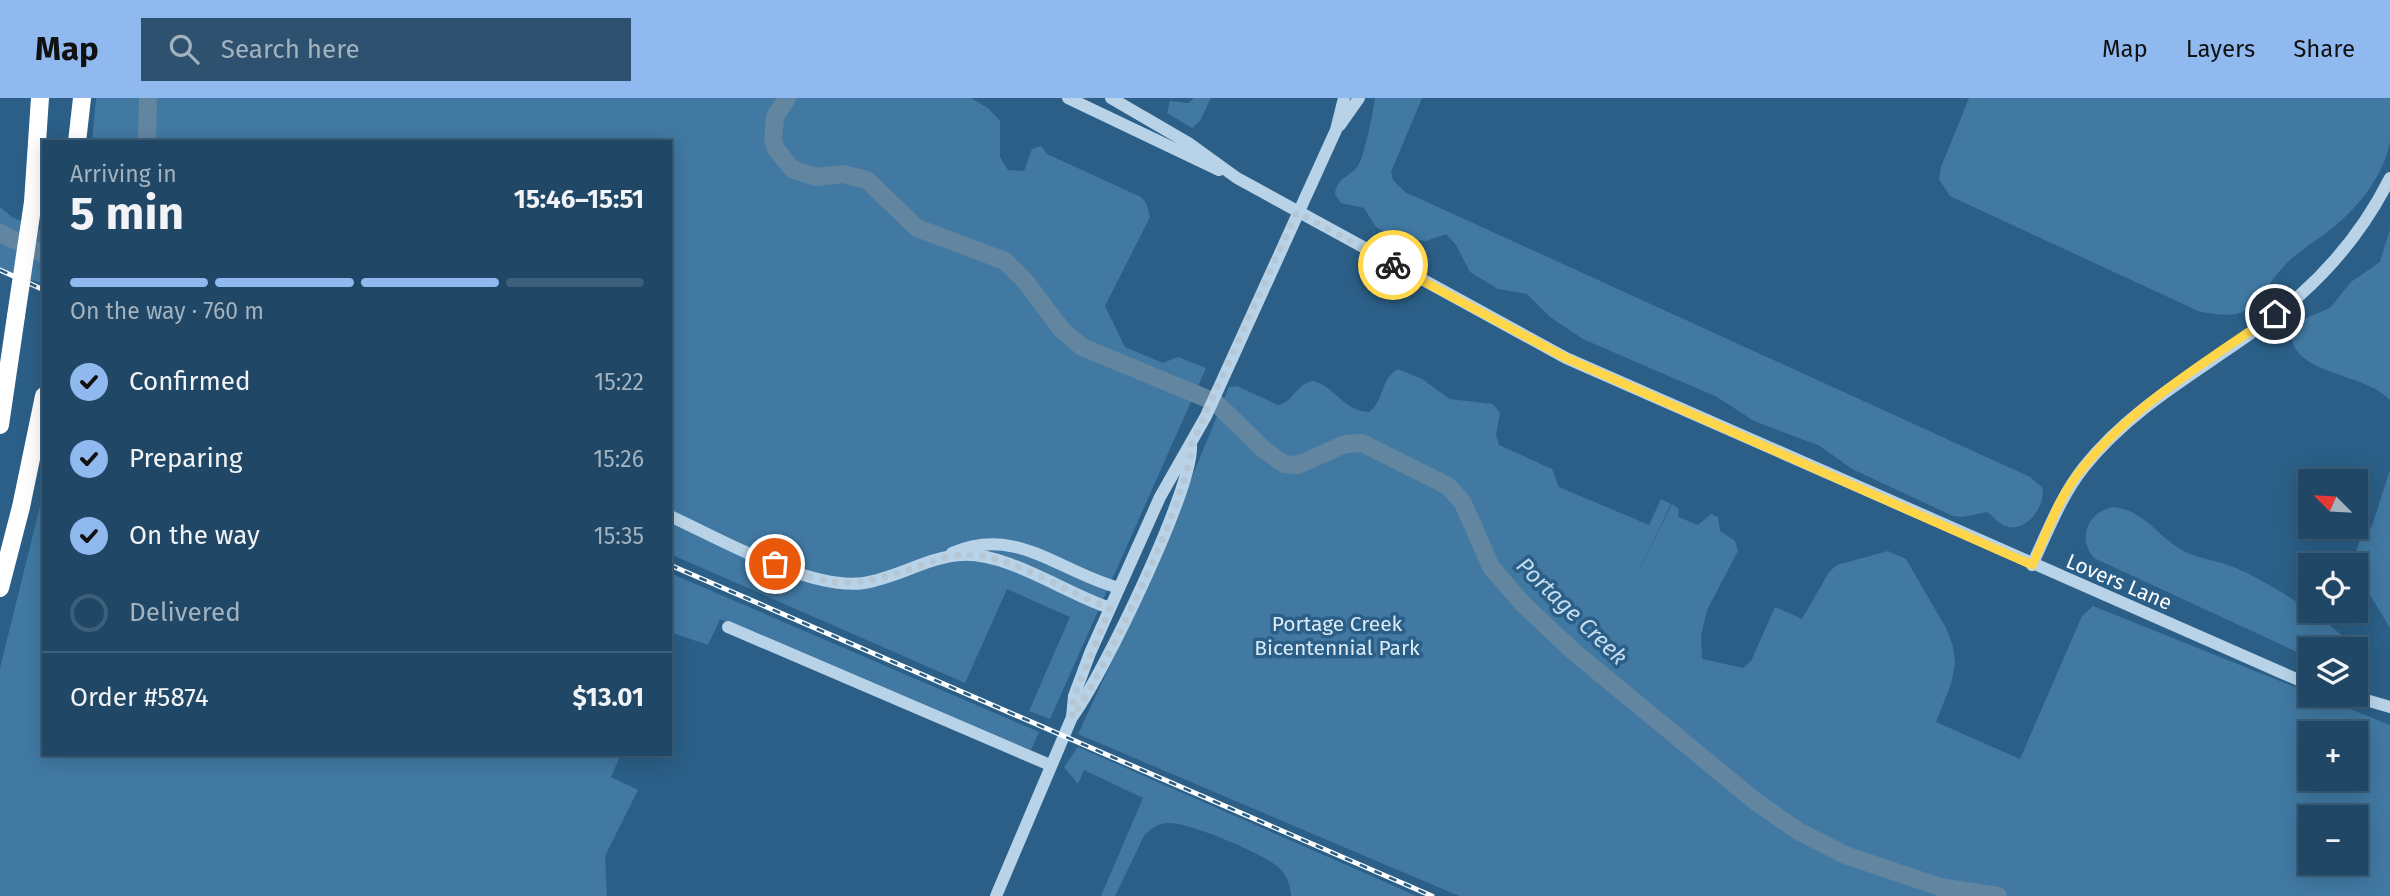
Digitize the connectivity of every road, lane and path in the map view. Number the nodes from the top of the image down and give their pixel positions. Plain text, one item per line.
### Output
1 (40, 98) edge
2 (82, 98) edge
3 (1068, 98) edge
4 (1111, 98) edge
5 (1344, 98) edge
6 (1359, 98) edge
7 (1336, 130) junction
8 (77, 140) edge
9 (1237, 178) junction
10 (2390, 178) edge
11 (1297, 212) junction
12 (42, 406) edge
13 (0, 425) edge
14 (1191, 445) junction
15 (672, 517) edge
16 (1042, 555) junction
17 (932, 562) junction
18 (2032, 565) junction
19 (1034, 576) junction
20 (0, 588) edge
21 (1119, 588) junction
22 (1110, 608) junction
23 (728, 627) dead end
24 (2298, 680) edge
25 (2368, 701) edge
26 (2390, 707) edge
27 (1072, 717) junction
28 (1050, 765) junction
29 (996, 896) edge

1 - 13 highway, bridge
2 - 8 highway
3 - 9 street, Lovers Lane
4 - 9 street, Lovers Lane
5 - 7 street
6 - 7 street
7 - 11 street
9 - 11 street, Lovers Lane
10 - 18 street
11 - 14 street
11 - 18 street, Lovers Lane
12 - 20 highway
14 - 21 street
14 - 27 street
15 - 17 street
16 - 17 street
16 - 19 street
16 - 21 street
17 - 19 street
18 - 24 street, Lovers Lane
19 - 22 street
21 - 22 street
22 - 27 street
23 - 28 street
25 - 26 street
27 - 28 street
28 - 29 street

